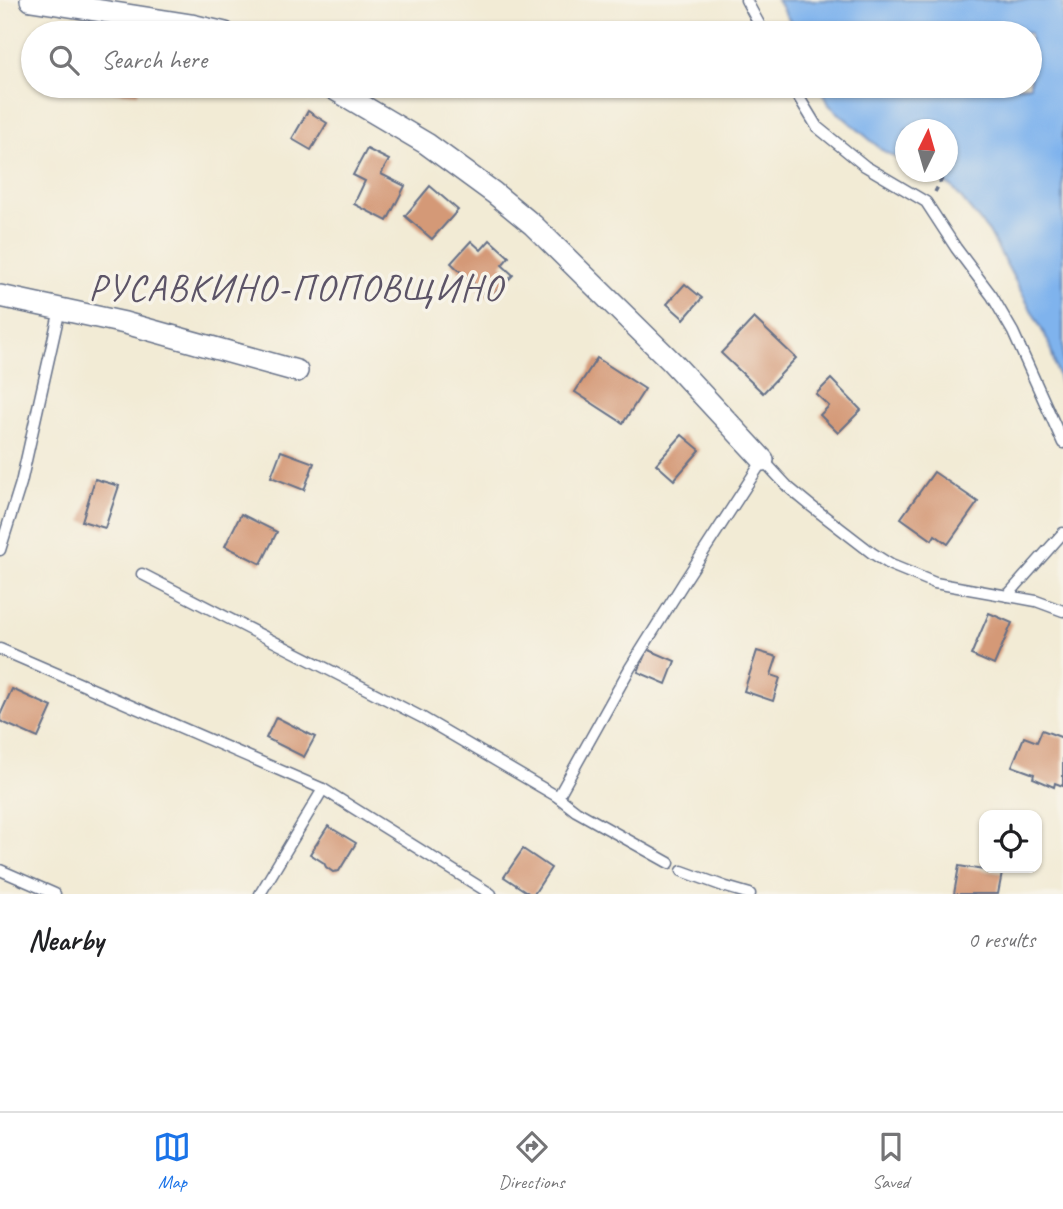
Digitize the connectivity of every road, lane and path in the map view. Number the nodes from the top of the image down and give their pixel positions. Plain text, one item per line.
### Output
1 (30, 0) edge
2 (747, 0) edge
3 (94, 4) edge
4 (173, 21) edge
5 (758, 21) edge
6 (349, 98) edge
7 (799, 98) edge
8 (940, 182) edge
9 (932, 197) dead end
10 (0, 296) edge
11 (60, 309) junction
12 (297, 371) dead end
13 (1063, 443) edge
14 (763, 460) junction
15 (1063, 533) edge
16 (0, 550) edge
17 (142, 574) dead end
18 (1007, 596) junction
19 (1062, 610) edge
20 (0, 649) edge
21 (324, 789) junction
22 (558, 797) junction
23 (669, 863) dead end
24 (0, 870) edge
25 (682, 871) dead end
26 (55, 894) edge
27 (260, 894) edge
28 (491, 894) edge
29 (750, 894) edge

1 - 3 street
2 - 5 lane
3 - 4 street
6 - 14 street
7 - 13 lane
8 - 9 path
10 - 11 street
11 - 12 street
11 - 16 lane
14 - 18 lane
14 - 22 lane
15 - 18 lane
17 - 22 lane
18 - 19 lane
20 - 21 lane
21 - 27 lane
21 - 28 lane
22 - 23 lane
24 - 26 lane
25 - 29 lane

